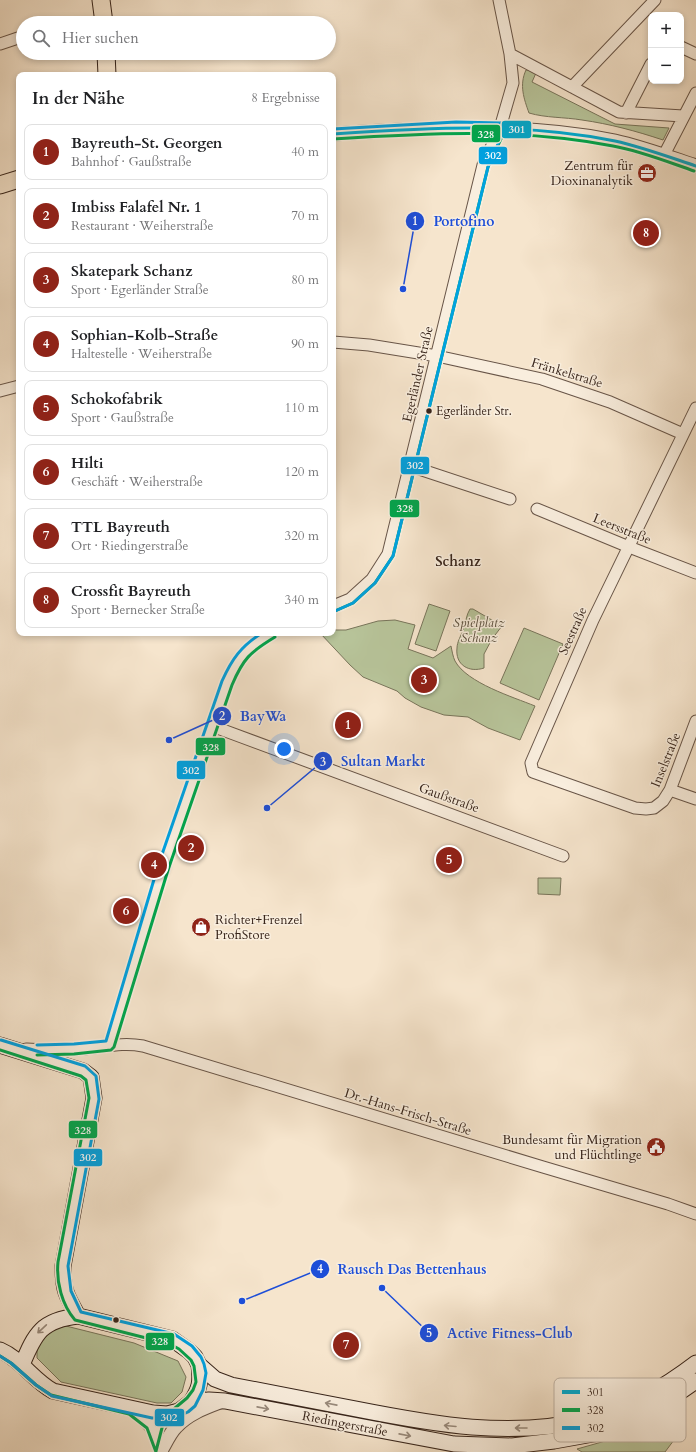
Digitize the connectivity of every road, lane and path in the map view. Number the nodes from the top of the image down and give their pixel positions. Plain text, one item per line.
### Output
1 (101, 0) edge
2 (499, 0) edge
3 (655, 0) edge
4 (103, 16) edge
5 (16, 39) edge
6 (0, 44) edge
7 (683, 48) edge
8 (510, 54) junction
9 (696, 54) edge
10 (106, 60) edge
11 (648, 70) edge
12 (107, 72) edge
13 (572, 86) junction
14 (696, 93) edge
15 (626, 113) junction
16 (683, 116) junction
17 (500, 128) junction
18 (336, 134) edge
19 (664, 154) junction
20 (696, 166) edge
21 (16, 179) edge
22 (0, 185) edge
23 (336, 342) edge
24 (436, 356) junction
25 (16, 387) edge
26 (0, 391) edge
27 (696, 408) edge
28 (683, 434) junction
29 (410, 466) junction
30 (510, 499) dead end
31 (537, 509) dead end
32 (629, 547) junction
33 (696, 573) edge
34 (336, 605) edge
35 (267, 636) edge
36 (696, 722) edge
37 (212, 726) junction
38 (670, 790) junction
39 (696, 799) edge
40 (634, 808) joint
41 (563, 856) dead end
42 (110, 1045) junction
43 (4, 1046) edge
44 (696, 1214) edge
45 (78, 1316) junction
46 (0, 1350) edge
47 (696, 1363) edge
48 (22, 1365) junction
49 (200, 1365) junction
50 (674, 1378) edge
51 (696, 1381) edge
52 (686, 1388) edge
53 (225, 1401) junction
54 (185, 1407) junction
55 (131, 1409) junction
56 (370, 1412) junction
57 (334, 1421) junction
58 (554, 1426) edge
59 (554, 1441) edge
60 (161, 1452) edge

1 - 4 main road
2 - 8 street, Egerländer Straße
3 - 13 street
5 - 6 street
7 - 9 street
8 - 13 street
8 - 17 street, Egerländer Straße
10 - 12 main road
11 - 15 street
13 - 15 street
14 - 16 street
15 - 16 street
16 - 19 street
17 - 18 street
17 - 19 street
17 - 24 street, Egerländer Straße
19 - 20 street
21 - 22 main road
23 - 24 street, Fränkelstraße
24 - 28 street, Fränkelstraße
24 - 29 street, Egerländer Straße
25 - 26 street
27 - 28 street, Seestraße
28 - 32 street, Seestraße
29 - 30 street
29 - 34 street, Egerländer Straße
31 - 32 street, Leersstraße
32 - 33 street, Leersstraße
32 - 40 street, Seestraße
35 - 37 street
36 - 38 street, Inselstraße
37 - 41 street, Gaußstraße
37 - 42 street
38 - 39 street
38 - 40 street, Inselstraße
42 - 43 street, Dr.-Hans-Frisch-Straße
42 - 44 street, Dr.-Hans-Frisch-Straße
43 - 45 main road
45 -> 48 main road
45 - 49 main road, Riedingerstraße
46 - 48 main road, Riedingerstraße
47 -> 50 main road, Riedingerstraße
48 - 55 main road, Riedingerstraße
49 - 54 main road
56 -> 49 main road, Riedingerstraße
52 -> 51 main road, Riedingerstraße
53 - 54 main road, Riedingerstraße
53 -> 57 main road, Riedingerstraße
53 - 60 street
54 - 55 main road, Riedingerstraße
54 - 60 street
55 - 60 street
56 - 57 main road
58 -> 56 main road, Riedingerstraße
57 -> 59 main road, Riedingerstraße

